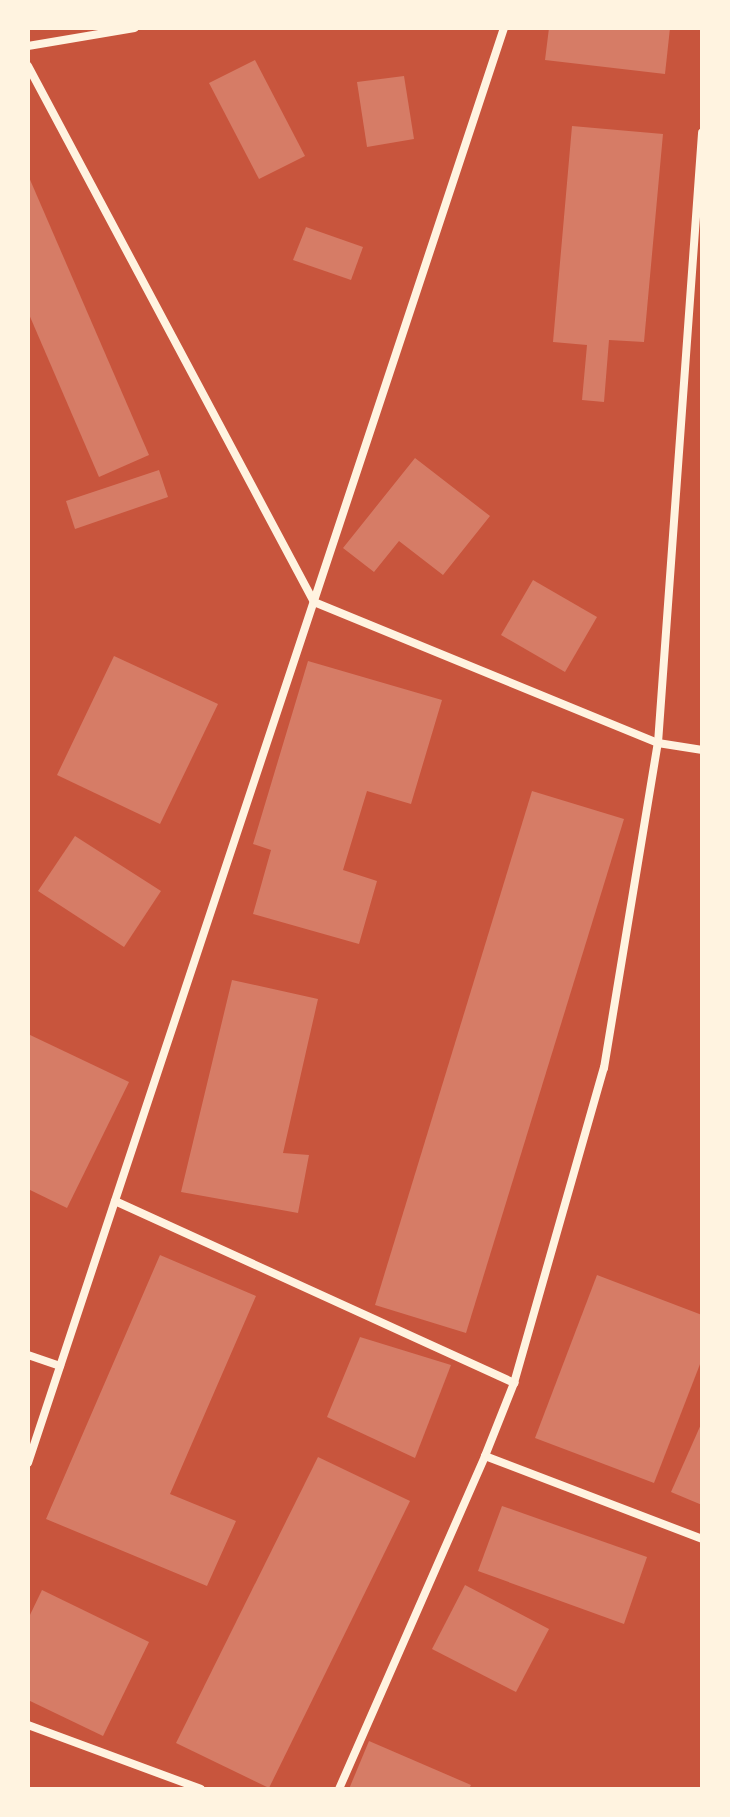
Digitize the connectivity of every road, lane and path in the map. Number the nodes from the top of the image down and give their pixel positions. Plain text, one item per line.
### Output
1 (134, 28) edge
2 (504, 28) edge
3 (28, 46) edge
4 (28, 66) edge
5 (702, 133) edge
6 (314, 602) junction
7 (658, 743) junction
8 (702, 750) edge
9 (115, 1201) junction
10 (28, 1355) edge
11 (60, 1366) junction
12 (514, 1383) junction
13 (485, 1456) junction
14 (28, 1463) edge
15 (702, 1539) edge
16 (28, 1725) edge
17 (201, 1789) edge
18 (339, 1789) edge

1 - 3 street
2 - 6 street
4 - 6 street
5 - 7 street
6 - 7 street
6 - 9 street
7 - 8 street
7 - 12 street
9 - 11 street
9 - 12 street
10 - 11 street
11 - 14 street
12 - 13 street
13 - 15 street
13 - 18 street
16 - 17 street

